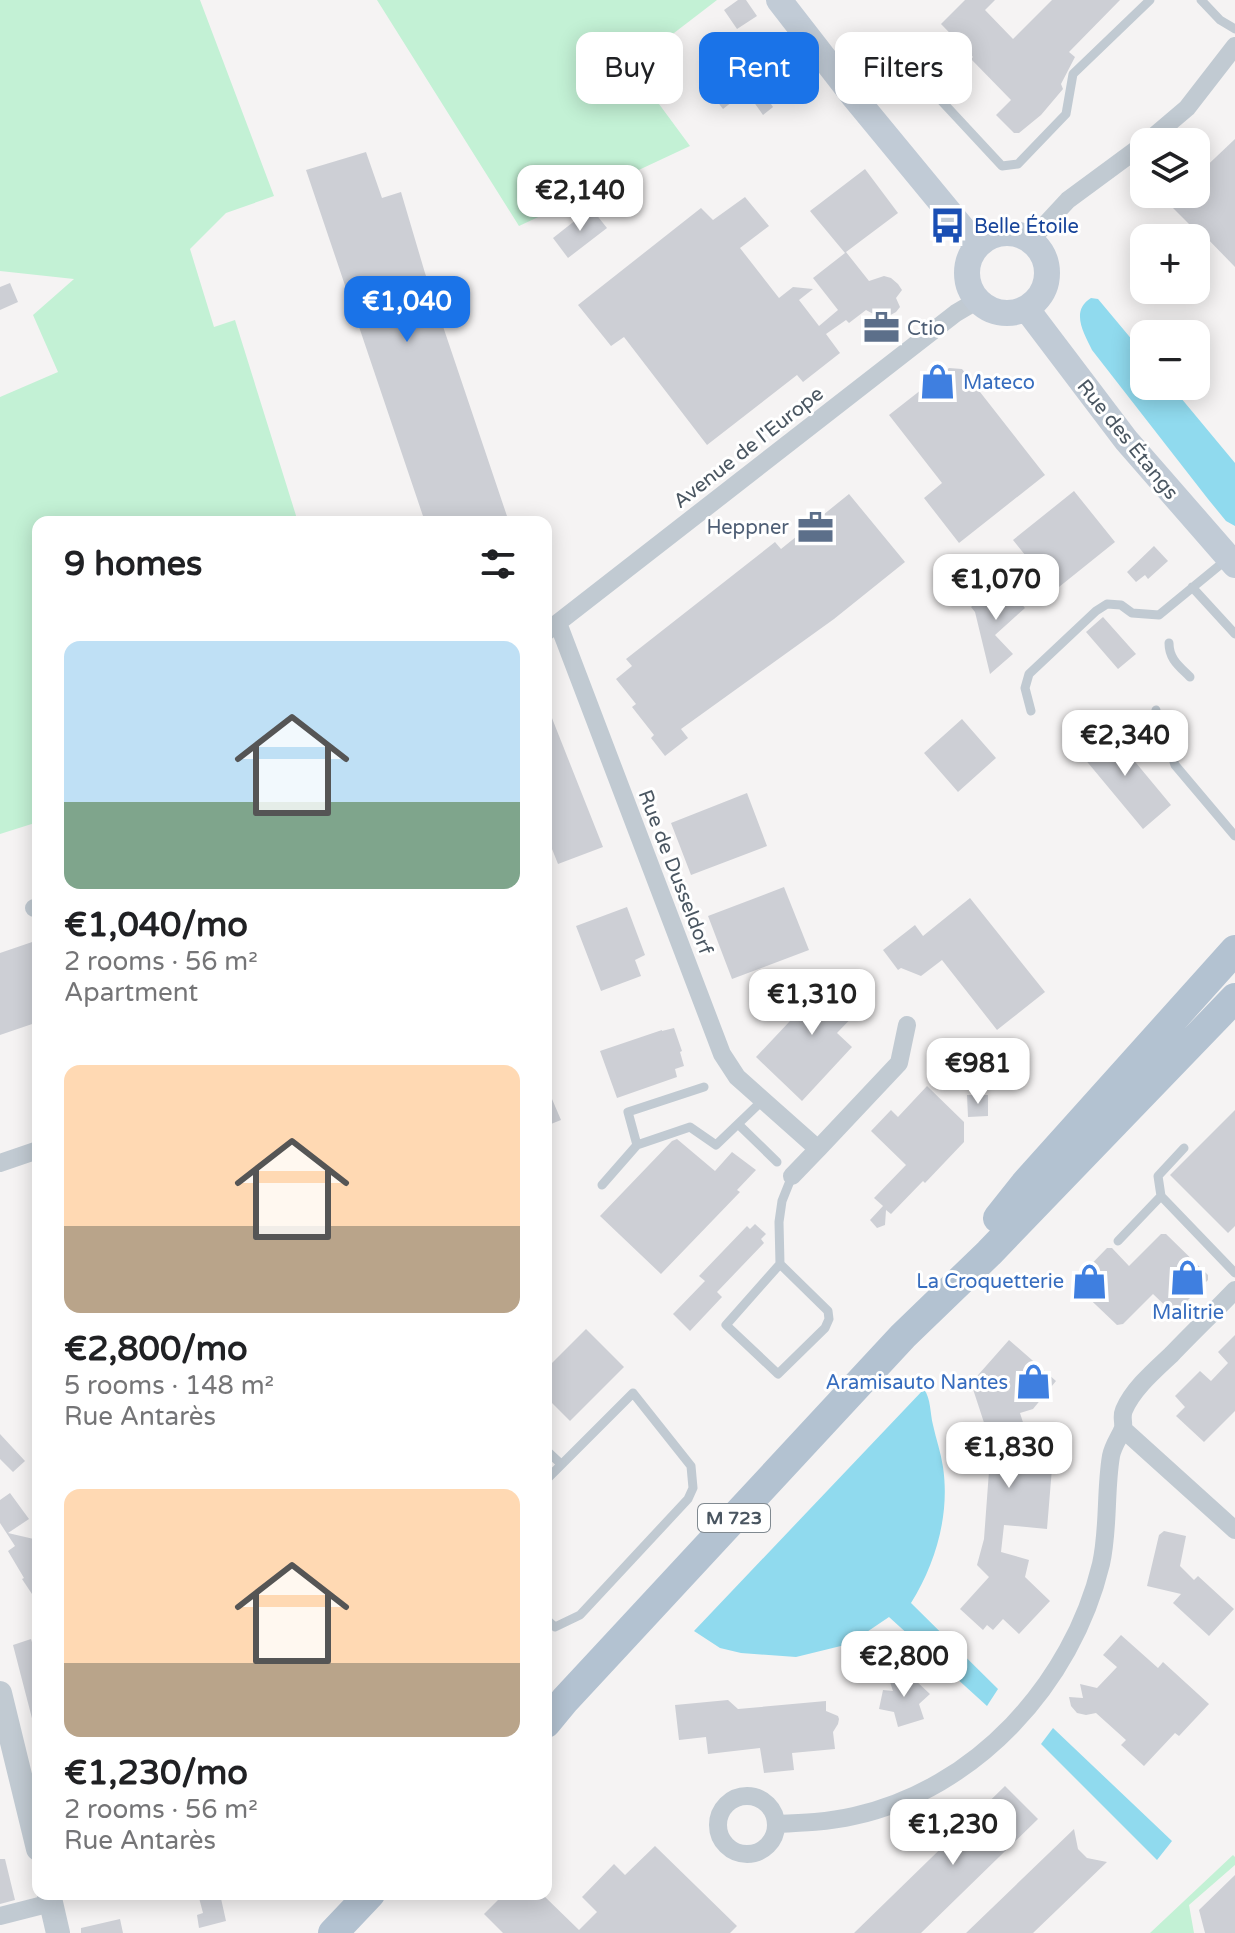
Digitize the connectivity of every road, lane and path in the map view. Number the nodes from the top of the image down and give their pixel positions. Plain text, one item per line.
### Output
1 (779, 0) edge
2 (1150, 0) edge
3 (1201, 0) edge
4 (1235, 29) edge
5 (1235, 46) edge
6 (944, 104) edge
7 (1163, 128) edge
8 (1130, 154) edge
9 (1030, 241) junction
10 (977, 246) junction
11 (978, 300) junction
12 (1026, 308) junction
13 (1232, 561) edge
14 (1192, 587) junction
15 (552, 627) edge
16 (1235, 634) edge
17 (1169, 643) dead end
18 (1190, 677) dead end
19 (1156, 710) dead end
20 (1031, 711) dead end
21 (1235, 836) edge
22 (1235, 950) edge
23 (1235, 998) edge
24 (907, 1025) dead end
25 (704, 1087) dead end
26 (763, 1100) junction
27 (738, 1124) junction
28 (637, 1145) junction
29 (1184, 1148) dead end
30 (818, 1149) junction
31 (32, 1152) edge
32 (777, 1162) dead end
33 (0, 1163) edge
34 (792, 1176) joint
35 (602, 1185) dead end
36 (1161, 1196) junction
37 (1118, 1241) dead end
38 (780, 1264) junction
39 (1235, 1273) edge
40 (1235, 1290) edge
41 (903, 1336) junction
42 (1123, 1429) junction
43 (552, 1456) edge
44 (561, 1464) junction
45 (552, 1474) edge
46 (1235, 1530) edge
47 (552, 1624) edge
48 (0, 1693) edge
49 (552, 1713) edge
50 (5, 1736) edge
51 (32, 1820) edge
52 (776, 1824) dead end
53 (44, 1900) edge
54 (50, 1900) edge
55 (364, 1900) edge
56 (387, 1900) edge
57 (0, 1916) edge
58 (58, 1933) edge
59 (333, 1933) edge
60 (357, 1933) edge

1 - 10 main road
2 - 6 lane
3 - 4 lane
5 - 7 street
8 - 9 street
9 - 10 main road
9 - 12 main road
10 - 11 main road
11 - 12 main road
11 - 15 street, Avenue de l'Europe
12 - 13 main road, Rue des Étangs
13 - 14 lane
14 - 16 lane
14 - 20 lane
15 - 26 street, Rue de Dusseldorf
17 - 18 lane
19 - 21 lane
22 - 41 main road, M 723
23 - 41 main road, M 723
24 - 30 street
25 - 28 lane
26 - 27 lane
26 - 30 street, Rue de Dusseldorf
27 - 28 lane
27 - 32 lane
28 - 35 lane
29 - 36 lane
30 - 34 street
31 - 33 street
34 - 38 lane
36 - 37 lane
36 - 39 lane
38 - 38 lane
40 - 42 street
41 - 49 main road, M 723
42 - 46 street
42 - 52 street
43 - 44 lane
44 - 45 lane
44 - 47 lane
48 - 50 street
50 - 51 street
53 - 57 street
54 - 58 street
55 - 59 main road
56 - 60 main road

